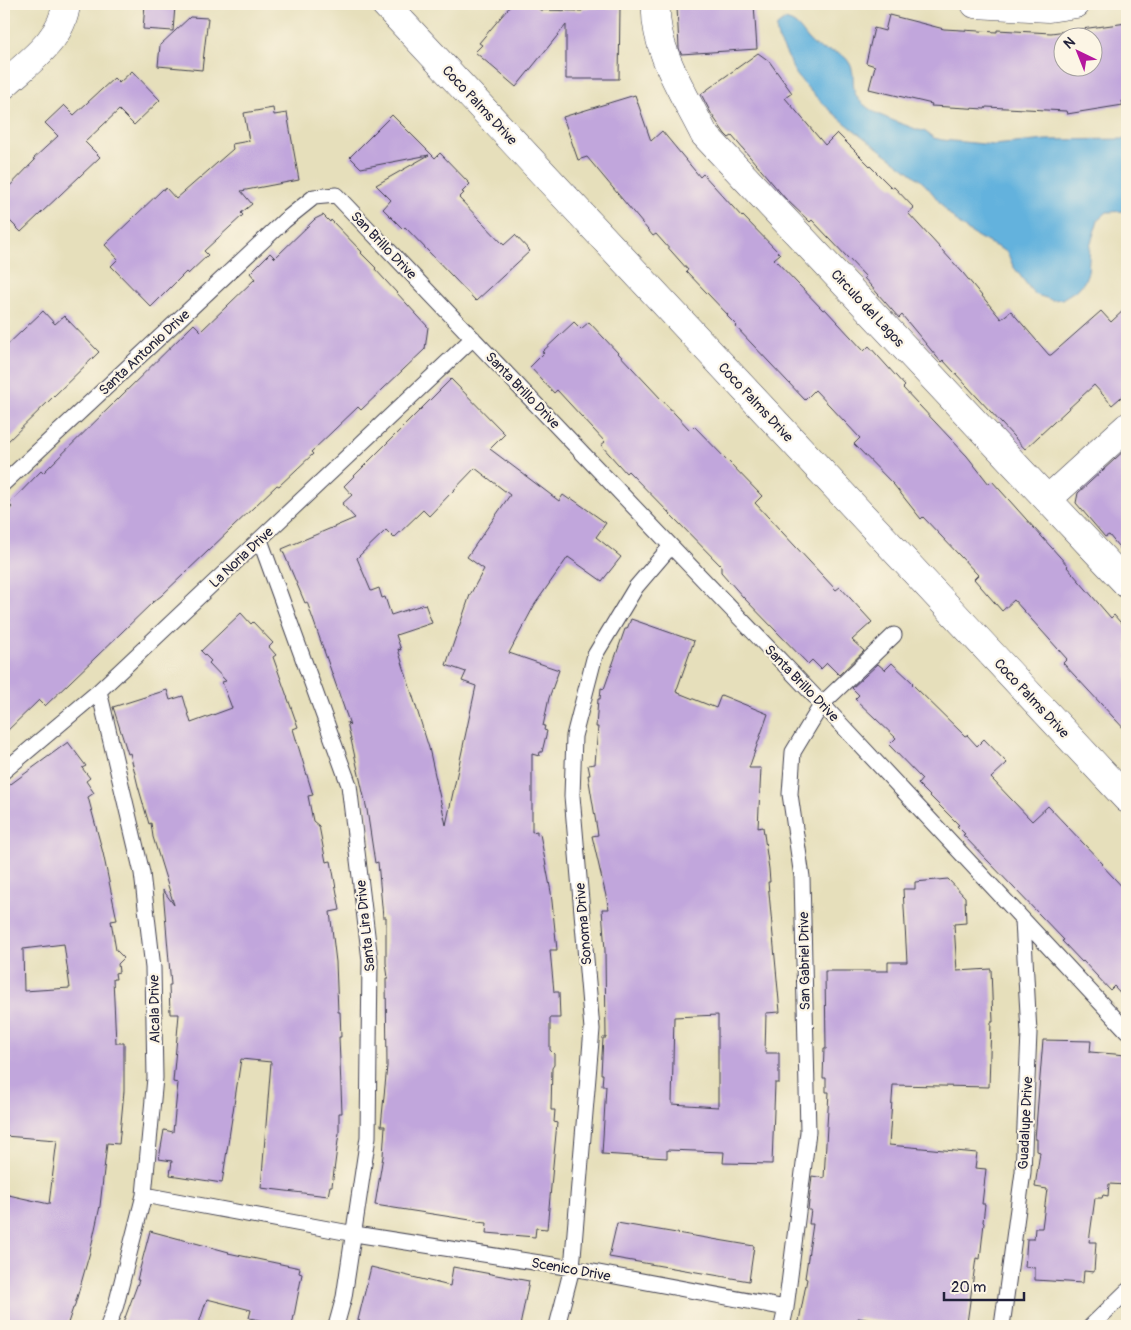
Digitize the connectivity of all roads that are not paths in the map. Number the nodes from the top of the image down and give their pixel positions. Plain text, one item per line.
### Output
1 (66, 4) edge
2 (385, 4) edge
3 (656, 4) edge
4 (975, 4) edge
5 (1076, 4) edge
6 (4, 85) edge
7 (284, 221) joint
8 (473, 338) junction
9 (1127, 427) edge
10 (4, 483) edge
11 (1048, 499) junction
12 (260, 540) junction
13 (671, 546) junction
14 (1127, 584) edge
15 (894, 634) dead end
16 (99, 691) junction
17 (822, 704) junction
18 (4, 771) edge
19 (1127, 800) edge
20 (1023, 920) junction
21 (1127, 1031) edge
22 (144, 1195) junction
23 (355, 1234) junction
24 (572, 1268) junction
25 (1127, 1291) edge
26 (786, 1308) junction
27 (108, 1326) edge
28 (336, 1326) edge
29 (557, 1326) edge
30 (782, 1326) edge
31 (1002, 1326) edge
32 (1091, 1326) edge

1 - 6 street
2 - 19 street, Coco Palms Drive
3 - 11 street, Circulo del Lagos
4 - 5 street
7 - 8 lane, San Brillo Drive
7 - 10 lane, Santa Antonio Drive
8 - 12 lane, La Noria Drive
8 - 13 lane, Santa Brillo Drive
9 - 11 street
11 - 14 street, Circulo del Lagos
12 - 16 lane, La Noria Drive
12 - 23 lane, Santa Lira Drive
13 - 17 lane, Santa Brillo Drive
13 - 24 lane, Sonoma Drive
15 - 17 lane, San Gabriel Drive
16 - 18 lane, La Noria Drive
16 - 22 lane, Alcala Drive
17 - 20 lane, Santa Brillo Drive
17 - 26 lane, San Gabriel Drive
20 - 21 lane, Santa Brillo Drive
20 - 31 lane, Guadalupe Drive
22 - 23 lane, Scenico Drive
22 - 27 lane, Alcala Drive
23 - 24 lane, Scenico Drive
23 - 28 lane, Santa Lira Drive
24 - 26 lane, Scenico Drive
24 - 29 lane, Sonoma Drive
25 - 32 lane
26 - 30 lane, San Gabriel Drive

